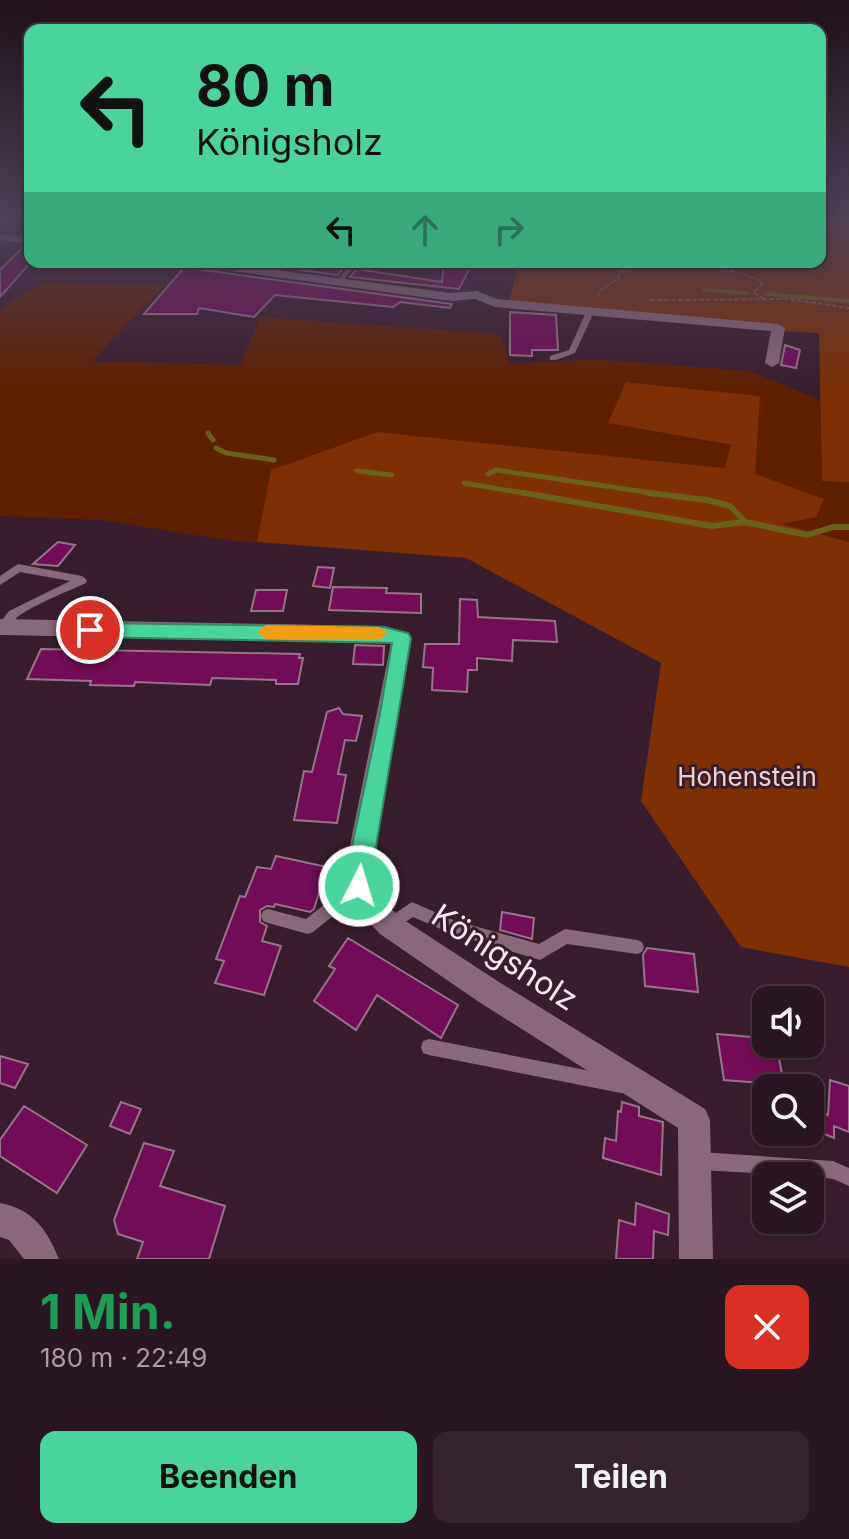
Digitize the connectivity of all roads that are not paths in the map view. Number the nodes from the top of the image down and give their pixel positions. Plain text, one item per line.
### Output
1 (281, 274) edge
2 (345, 274) edge
3 (338, 283) junction
4 (590, 307) junction
5 (553, 358) dead end
6 (772, 363) dead end
7 (0, 581) edge
8 (2, 626) edge
9 (359, 886) junction
10 (268, 916) dead end
11 (389, 925) junction
12 (637, 947) dead end
13 (429, 1047) dead end
14 (633, 1080) junction
15 (695, 1161) junction
16 (849, 1177) edge
17 (0, 1220) edge
18 (42, 1259) edge
19 (696, 1259) edge

1 - 3 street
2 - 3 lane
3 - 4 street
4 - 5 lane
4 - 6 street
7 - 8 lane
8 - 9 street
9 - 10 lane
9 - 11 street, Königsholz
11 - 12 lane
11 - 14 street, Königsholz
13 - 14 lane
14 - 15 street, Königsholz
15 - 16 lane
15 - 19 street, Königsholz
17 - 18 street

